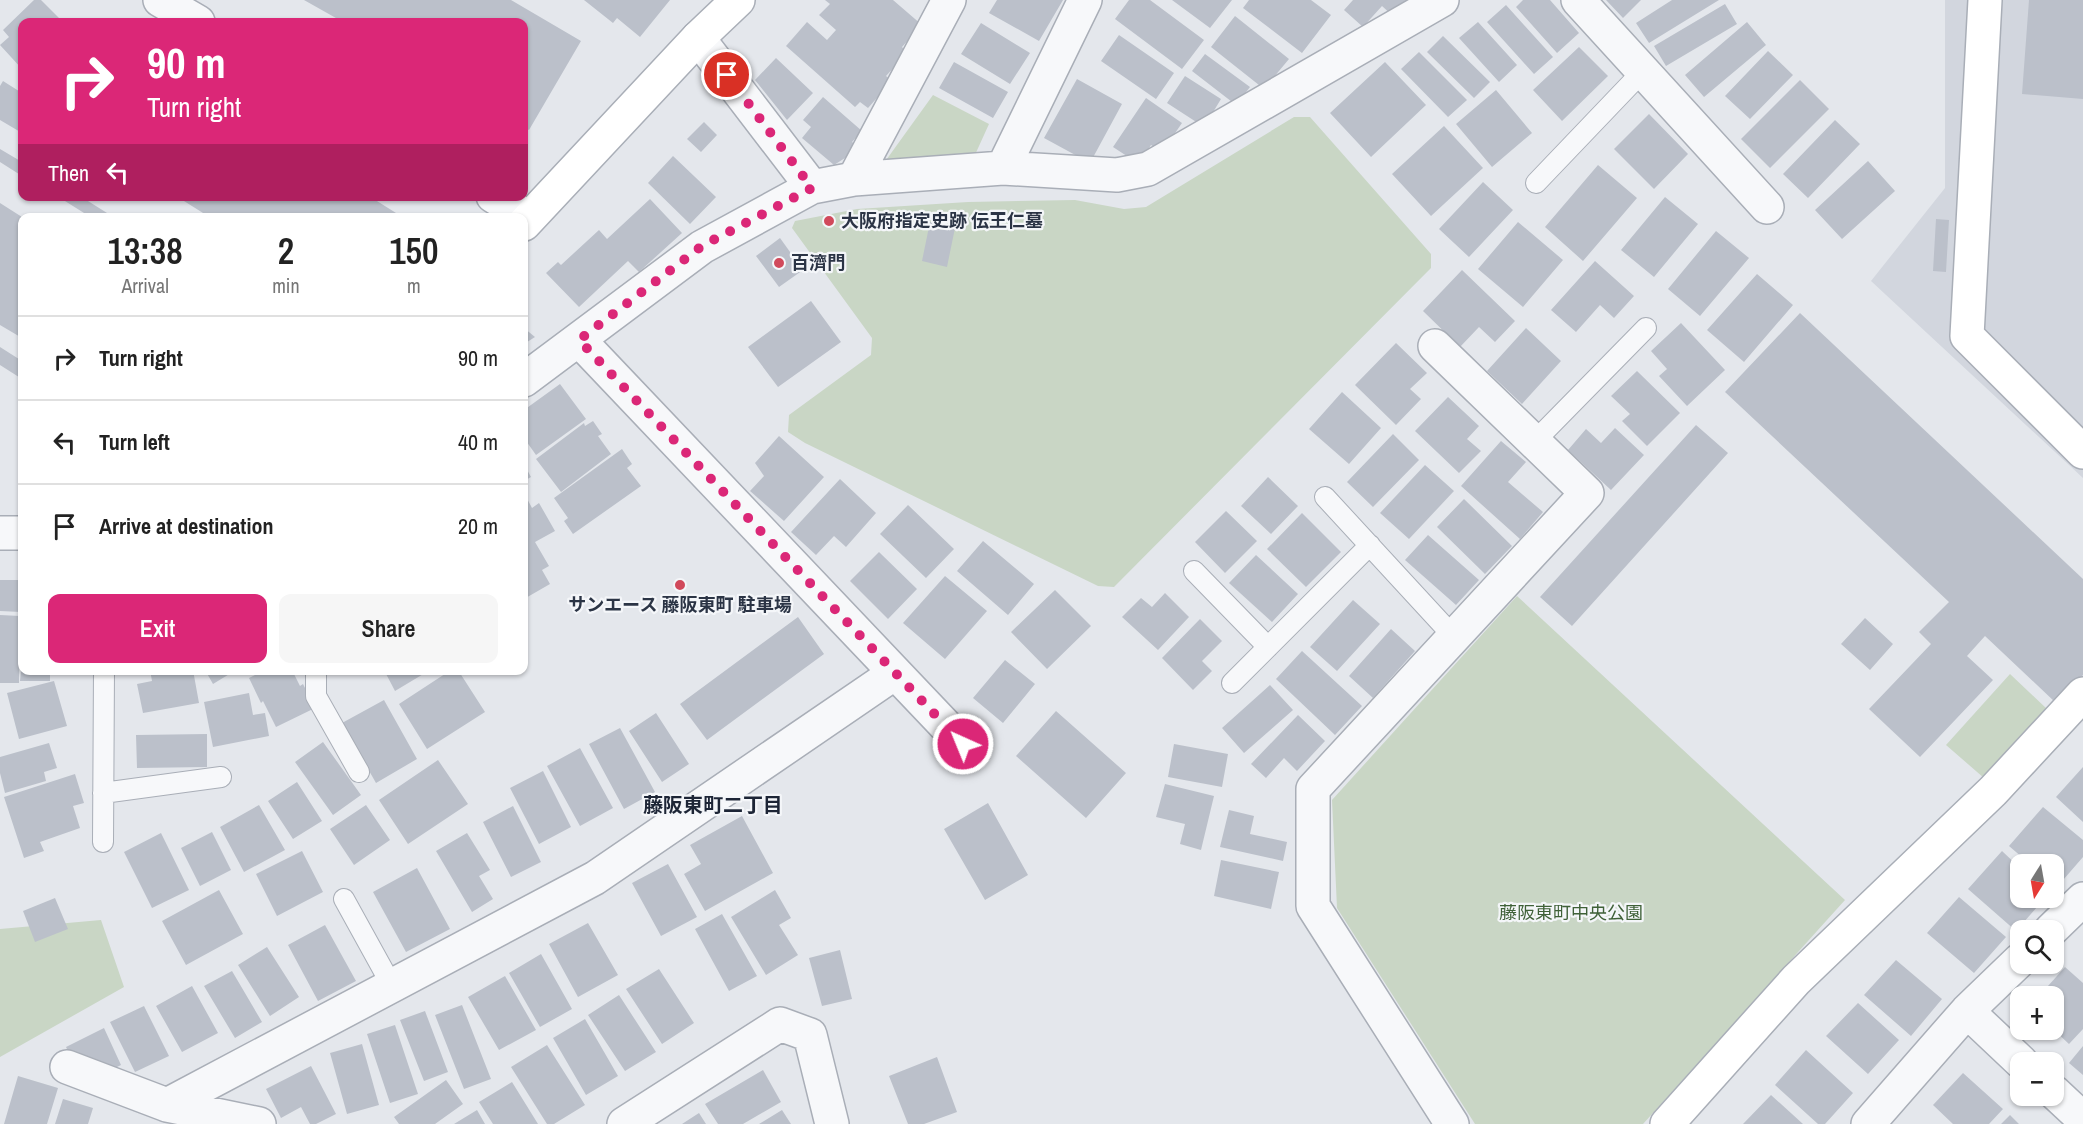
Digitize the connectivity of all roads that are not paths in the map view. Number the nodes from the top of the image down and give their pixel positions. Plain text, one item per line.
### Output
1 (160, 0) edge
2 (949, 0) edge
3 (1085, 0) edge
4 (1442, 0) edge
5 (1578, 0) edge
6 (1985, 0) edge
7 (726, 4) edge
8 (191, 18) edge
9 (698, 38) junction
10 (1642, 71) junction
11 (1003, 168) junction
12 (854, 179) junction
13 (1536, 183) dead end
14 (812, 188) junction
15 (500, 201) edge
16 (1767, 207) dead end
17 (515, 213) edge
18 (528, 219) edge
19 (1646, 328) dead end
20 (579, 340) junction
21 (1435, 346) dead end
22 (528, 377) edge
23 (1534, 442) junction
24 (2083, 452) edge
25 (1325, 497) dead end
26 (0, 533) edge
27 (18, 533) edge
28 (1370, 545) junction
29 (1194, 571) dead end
30 (1454, 636) junction
31 (1268, 647) junction
32 (895, 673) junction
33 (104, 675) edge
34 (316, 675) edge
35 (1232, 683) dead end
36 (2083, 694) edge
37 (963, 744) dead end
38 (359, 772) dead end
39 (222, 777) dead end
40 (103, 793) junction
41 (103, 842) dead end
42 (344, 899) dead end
43 (2083, 899) edge
44 (2061, 920) edge
45 (2010, 970) edge
46 (392, 986) junction
47 (1967, 1011) junction
48 (2010, 1052) edge
49 (67, 1067) dead end
50 (2064, 1101) edge
51 (167, 1105) junction
52 (2083, 1119) edge
53 (259, 1124) edge
54 (624, 1124) edge
55 (832, 1124) edge
56 (1452, 1124) edge
57 (1667, 1124) edge
58 (1868, 1124) edge

1 - 8 street
2 - 12 street
3 - 11 street
4 - 11 street
5 - 10 street
6 - 24 street
7 - 9 street
9 - 14 street
9 - 18 street
10 - 13 lane
10 - 16 street
11 - 12 street
12 - 14 street
14 - 20 street
15 - 17 street
19 - 23 lane
20 - 22 street
20 - 32 street
21 - 23 street
23 - 30 street
25 - 28 lane
26 - 27 street
28 - 30 lane
28 - 31 lane
29 - 31 lane
30 - 56 street
31 - 35 lane
32 - 37 street
32 - 46 street
33 - 40 lane
34 - 38 lane
36 - 57 street
39 - 40 lane
40 - 41 lane
42 - 46 lane
43 - 44 street
45 - 47 street
46 - 51 street
47 - 48 street
47 - 58 street
49 - 51 street
50 - 52 street
51 - 53 street
54 - 55 street

